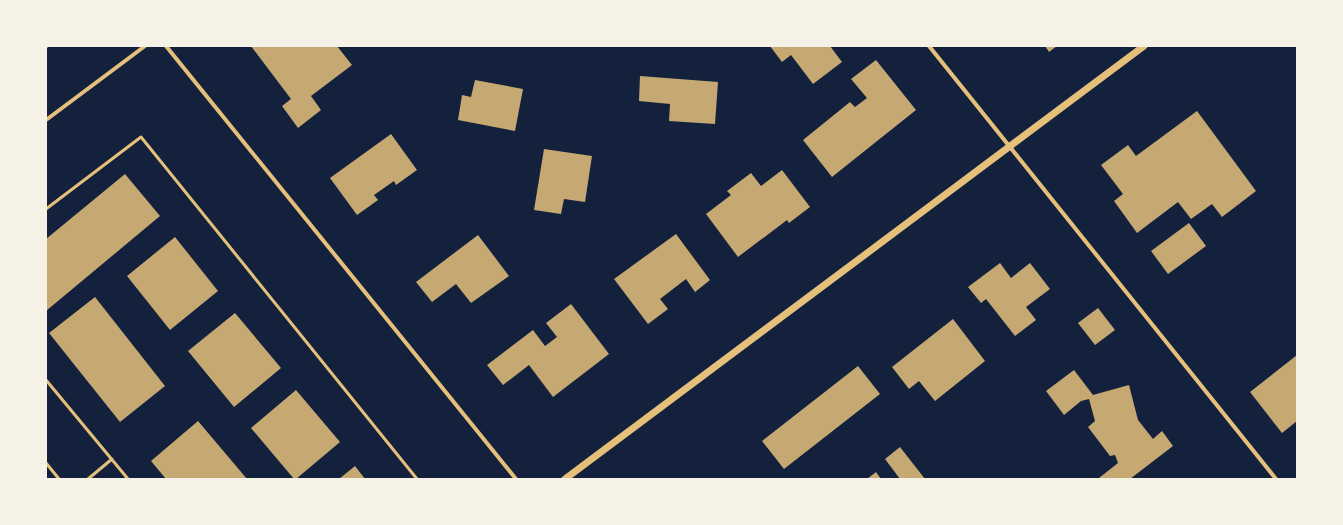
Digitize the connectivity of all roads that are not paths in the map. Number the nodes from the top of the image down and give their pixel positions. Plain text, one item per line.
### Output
1 (145, 46) edge
2 (166, 46) edge
3 (929, 46) edge
4 (1144, 46) edge
5 (46, 120) edge
6 (1010, 146) junction
7 (46, 210) edge
8 (46, 380) edge
9 (112, 459) junction
10 (46, 463) edge
11 (59, 479) edge
12 (88, 479) edge
13 (128, 479) edge
14 (418, 479) edge
15 (516, 479) edge
16 (565, 479) edge
17 (1276, 479) edge

1 - 5 street
2 - 15 street
3 - 6 street
4 - 6 street
6 - 16 street
6 - 17 street
7 - 14 lane
8 - 9 lane
9 - 12 lane
9 - 13 lane
10 - 11 lane

